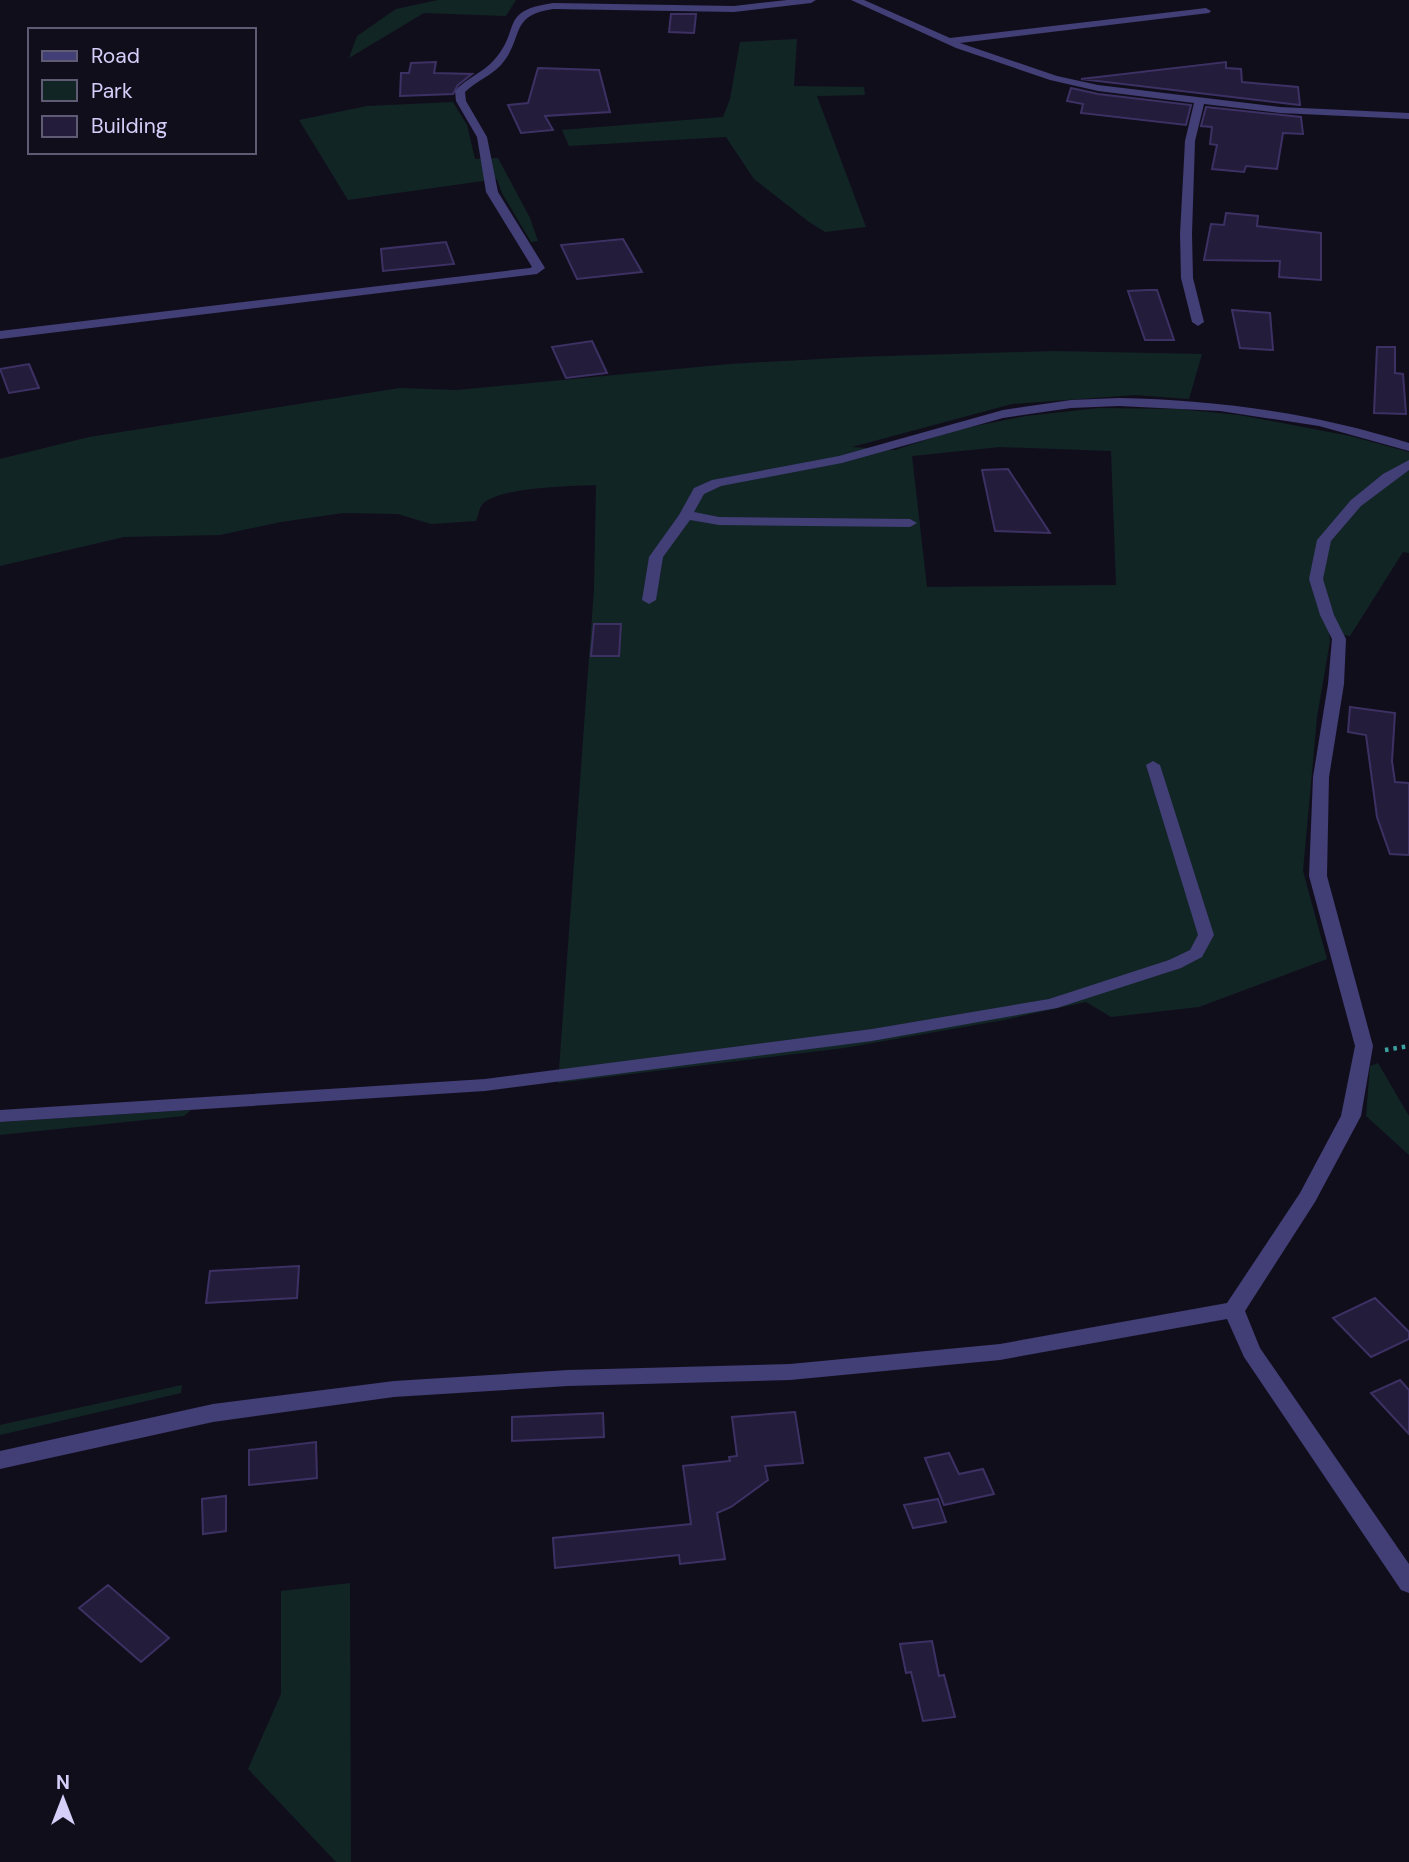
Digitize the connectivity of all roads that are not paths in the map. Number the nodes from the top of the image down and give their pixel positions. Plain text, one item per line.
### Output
1 (811, 0) edge
2 (884, 0) edge
3 (859, 1) edge
4 (1206, 11) dead end
5 (946, 41) junction
6 (1199, 102) junction
7 (1409, 116) edge
8 (1198, 322) dead end
9 (0, 335) edge
10 (1409, 447) edge
11 (1409, 464) edge
12 (685, 515) junction
13 (910, 523) dead end
14 (649, 600) dead end
15 (1153, 765) dead end
16 (0, 1116) edge
17 (1234, 1310) junction
18 (0, 1460) edge
19 (1409, 1583) edge

1 - 9 street
2 - 3 street
3 - 5 street
4 - 5 street
5 - 6 street
6 - 7 street
6 - 8 street
10 - 12 street
11 - 17 street
12 - 13 street
12 - 14 street
15 - 16 lane
17 - 18 street
17 - 19 street

